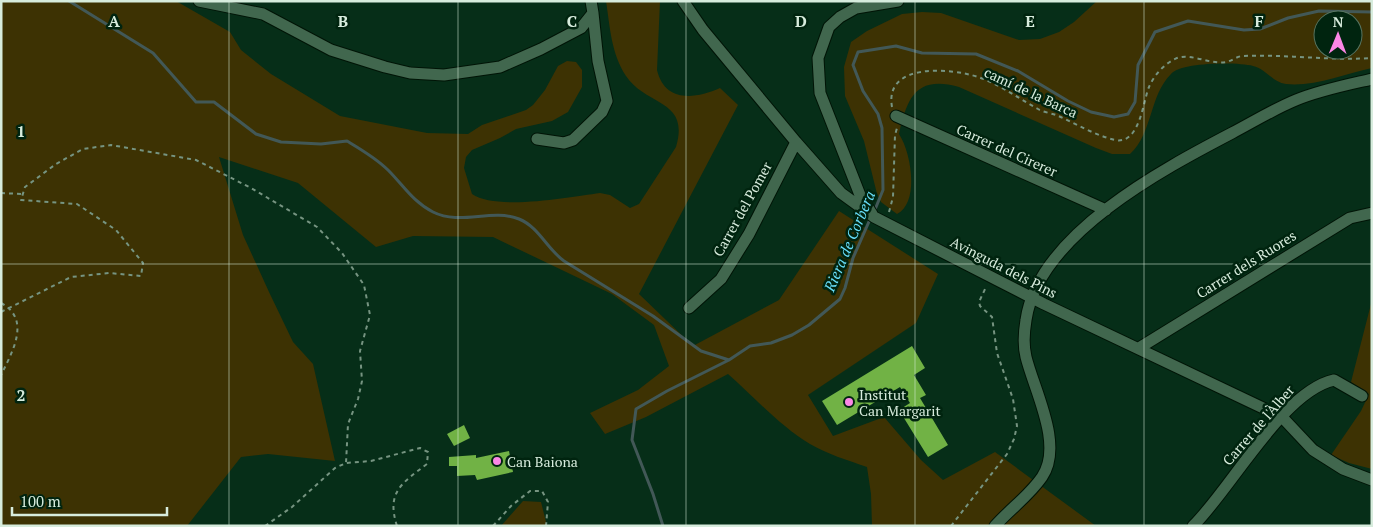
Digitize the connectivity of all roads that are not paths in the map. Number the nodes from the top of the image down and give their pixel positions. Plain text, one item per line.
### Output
1 (199, 1) edge
2 (591, 1) edge
3 (683, 1) edge
4 (898, 1) edge
5 (593, 13) junction
6 (1372, 79) edge
7 (896, 116) road end
8 (537, 139) dead end
9 (796, 142) junction
10 (1106, 210) junction
11 (1372, 213) edge
12 (879, 220) junction
13 (1032, 298) junction
14 (689, 308) dead end
15 (1139, 348) junction
16 (1362, 396) dead end
17 (1282, 417) junction
18 (1372, 480) edge
19 (994, 526) edge
20 (1193, 526) edge

1 - 5 street
2 - 5 street
3 - 9 street, Avinguda dels Pins
4 - 12 street
5 - 8 street
6 - 10 street
7 - 10 street, Carrer del Cirerer
9 - 12 street, Avinguda dels Pins
9 - 14 street, Carrer del Pomer
10 - 13 street
11 - 15 street, Carrer dels Ruores
12 - 13 street, Avinguda dels Pins
13 - 15 street, Avinguda dels Pins
13 - 19 street
15 - 17 street, Avinguda dels Pins
16 - 17 street, Carrer de l'Àlber
17 - 18 street, Avinguda dels Pins
17 - 20 street, Carrer de l'Àlber

